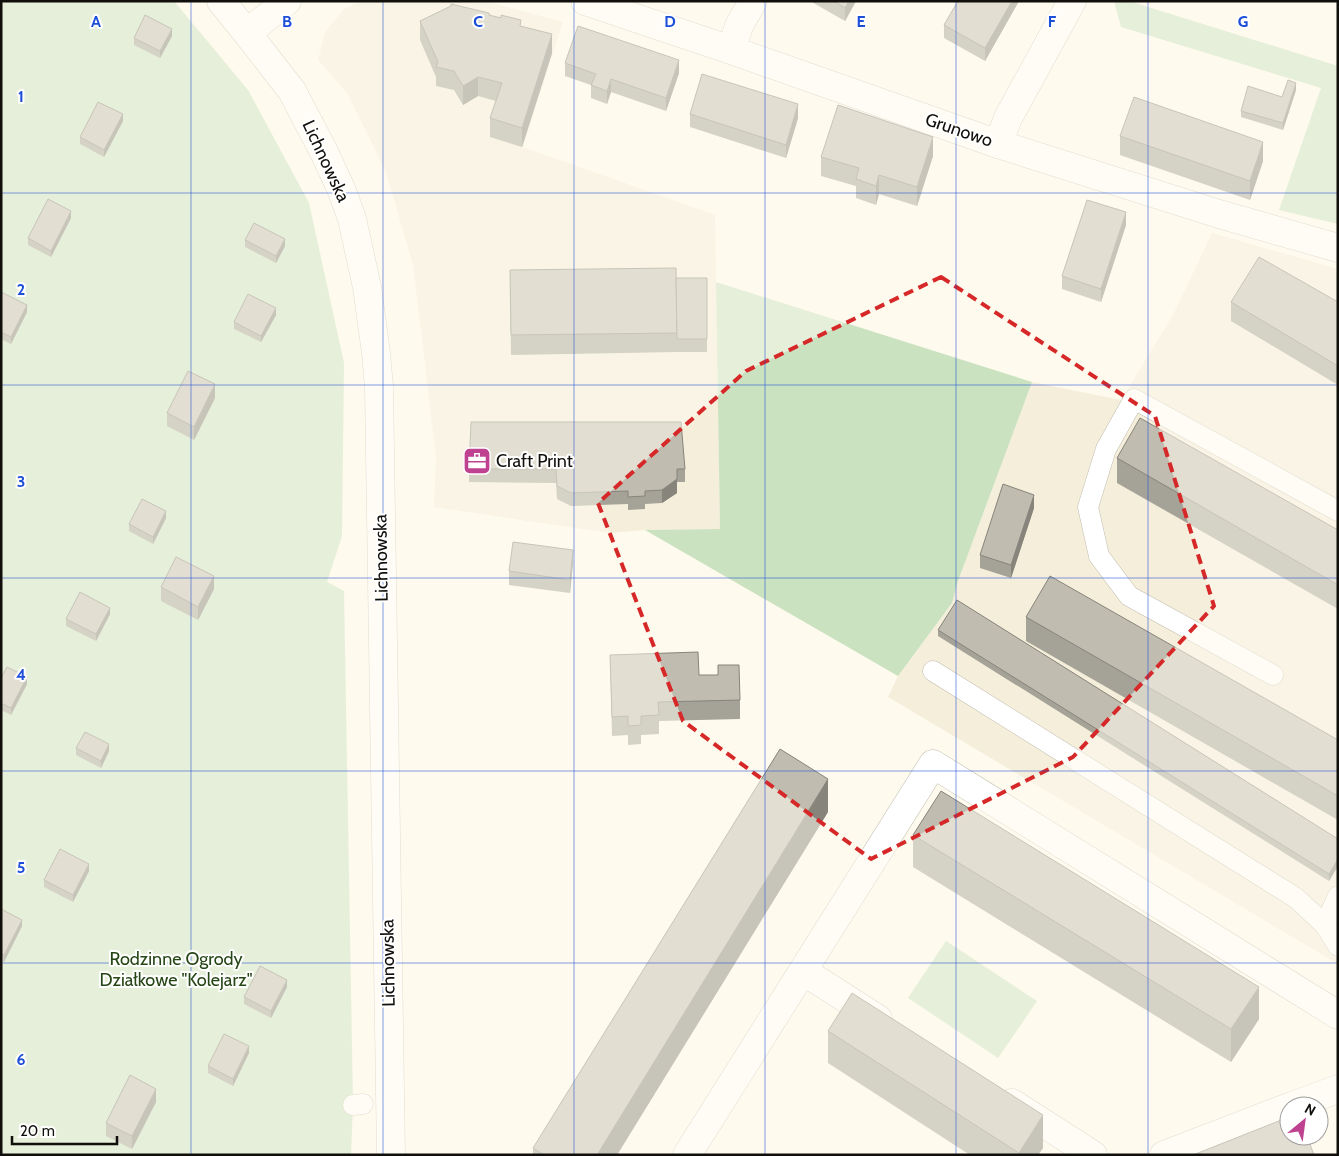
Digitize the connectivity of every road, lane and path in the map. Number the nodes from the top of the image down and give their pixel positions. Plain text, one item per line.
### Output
1 (221, 1) edge
2 (287, 1) edge
3 (585, 1) edge
4 (753, 1) edge
5 (1072, 1) edge
6 (247, 33) junction
7 (731, 50) junction
8 (998, 144) junction
9 (1338, 248) edge
10 (1338, 511) edge
11 (933, 671) dead end
12 (1273, 676) dead end
13 (1338, 896) edge
14 (1325, 926) junction
15 (1338, 946) edge
16 (803, 971) junction
17 (1338, 1015) edge
18 (902, 1034) edge
19 (1338, 1089) edge
20 (994, 1092) edge
21 (1320, 1096) edge
22 (1279, 1112) edge
23 (391, 1155) edge
24 (687, 1155) edge
25 (1093, 1155) edge
26 (1164, 1155) edge

1 - 6 street, Lichnowska
2 - 6 street
3 - 7 street, Grunowo
4 - 7 street
5 - 8 street
6 - 23 street, Lichnowska
7 - 8 street, Grunowo
8 - 9 street, Grunowo
10 - 12 lane
11 - 14 lane
13 - 14 lane
14 - 15 lane
16 - 17 street
16 - 18 street
16 - 24 street
19 - 21 street
20 - 25 street
22 - 26 street

